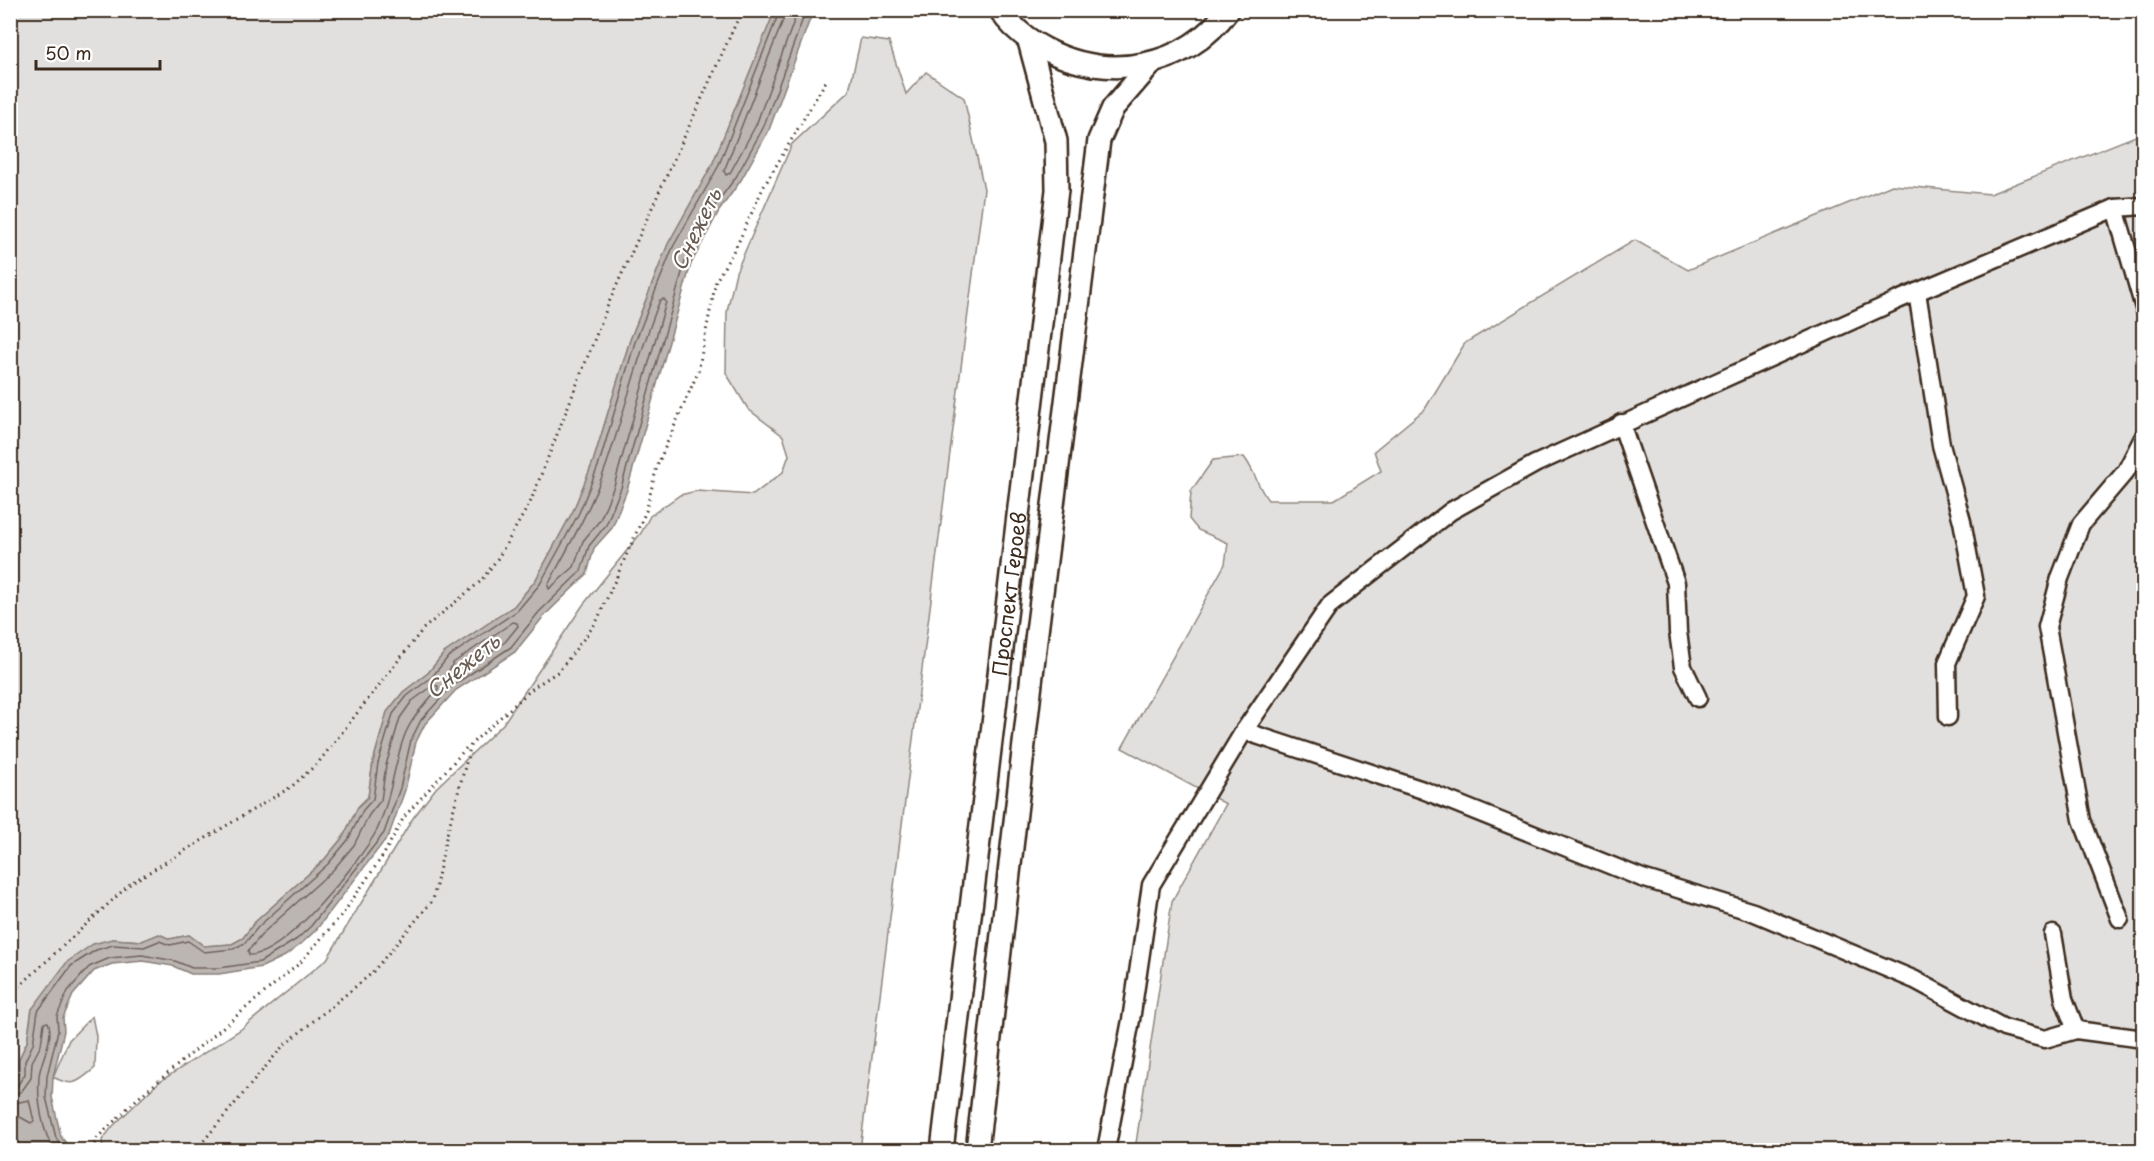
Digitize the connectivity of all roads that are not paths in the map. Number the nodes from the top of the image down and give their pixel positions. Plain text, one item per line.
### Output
1 (1000, 10) edge
2 (1228, 10) edge
3 (1029, 41) junction
4 (1151, 64) junction
5 (2144, 206) edge
6 (2115, 208) junction
7 (1917, 292) junction
8 (2144, 308) edge
9 (1621, 423) junction
10 (2144, 436) edge
11 (1698, 698) dead end
12 (1948, 717) dead end
13 (1244, 731) junction
14 (2120, 919) dead end
15 (2053, 934) dead end
16 (2076, 1030) junction
17 (2144, 1039) edge
18 (942, 1150) edge
19 (977, 1150) edge
20 (1106, 1150) edge

1 - 3 main road, Проспект Героев
2 - 4 main road, Проспект Героев
3 - 4 main road, Проспект Героев
3 - 18 main road, Проспект Героев
4 - 19 main road, Проспект Героев
5 - 6 street
6 - 7 street
6 - 8 street
7 - 9 street
7 - 12 street
9 - 11 street
9 - 13 street
10 - 14 street
13 - 16 street
13 - 20 street
15 - 16 street
16 - 17 street

